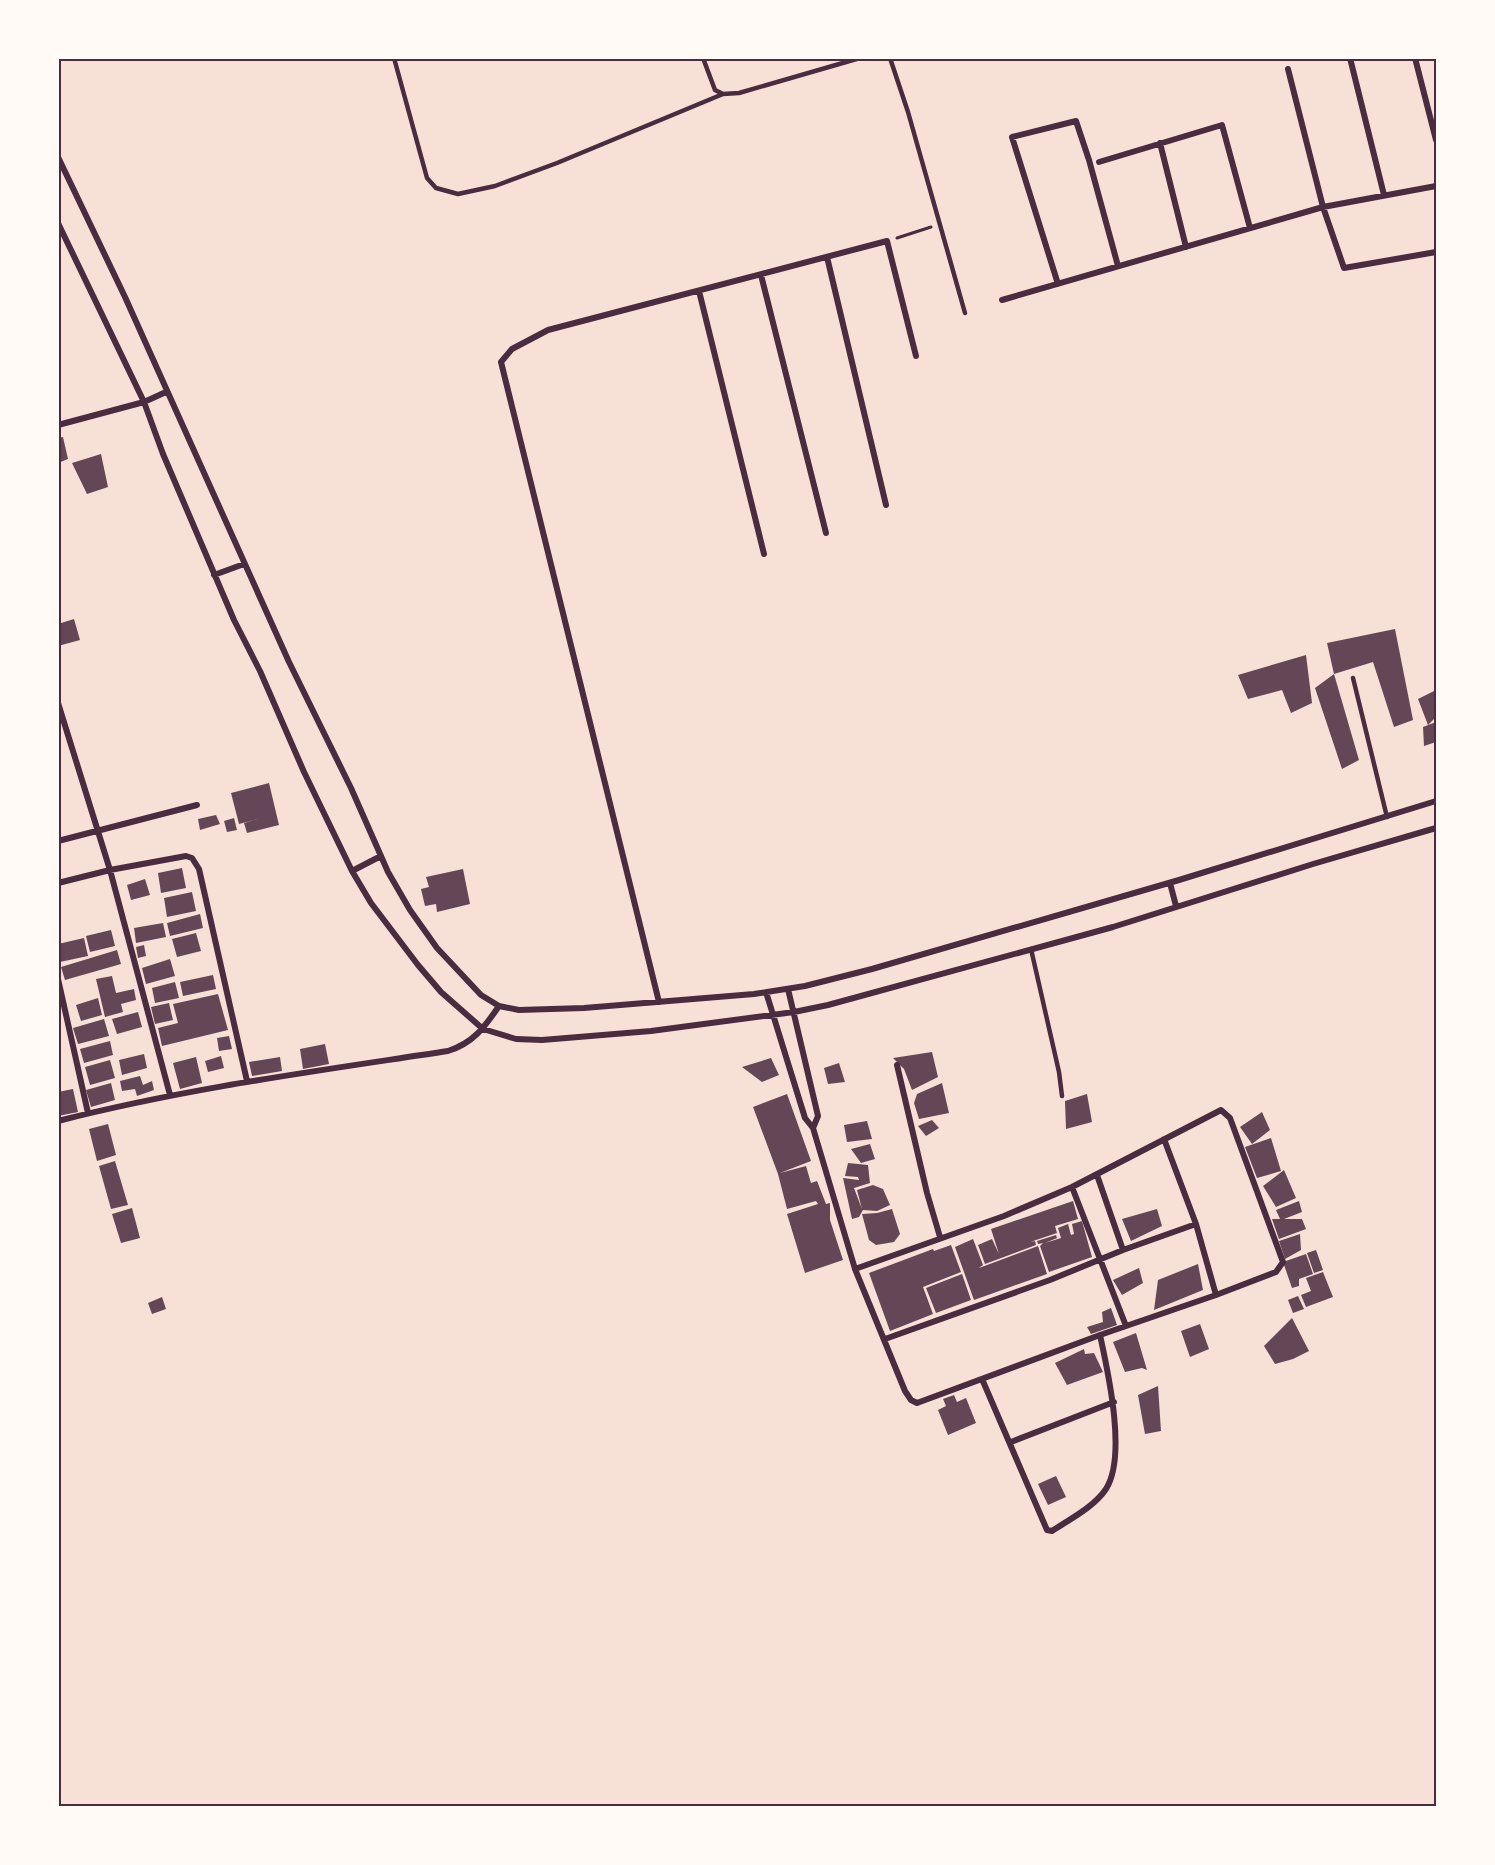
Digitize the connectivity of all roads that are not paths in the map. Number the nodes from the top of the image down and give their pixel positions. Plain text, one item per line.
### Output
1 (394, 58) edge
2 (703, 58) edge
3 (860, 58) edge
4 (890, 58) edge
5 (1350, 58) edge
6 (1415, 58) edge
7 (1288, 69) dead end
8 (723, 94) junction
9 (1437, 140) edge
10 (1160, 143) junction
11 (58, 157) edge
12 (1099, 162) dead end
13 (1437, 186) edge
14 (1384, 195) junction
15 (1323, 207) junction
16 (58, 222) edge
17 (1250, 228) junction
18 (1186, 247) junction
19 (1437, 252) edge
20 (827, 257) junction
21 (1118, 266) junction
22 (761, 275) junction
23 (1058, 284) junction
24 (699, 291) junction
25 (1002, 300) dead end
26 (965, 313) dead end
27 (916, 356) dead end
28 (166, 392) junction
29 (144, 402) junction
30 (58, 424) edge
31 (885, 505) dead end
32 (826, 533) dead end
33 (764, 554) dead end
34 (244, 564) junction
35 (214, 576) junction
36 (1353, 678) dead end
37 (58, 703) edge
38 (1437, 801) edge
39 (197, 806) dead end
40 (1387, 817) junction
41 (1437, 828) edge
42 (98, 830) junction
43 (58, 841) edge
44 (381, 856) junction
45 (110, 870) junction
46 (352, 871) junction
47 (1170, 883) junction
48 (58, 884) edge
49 (1176, 906) junction
50 (1031, 949) junction
51 (58, 979) edge
52 (788, 989) junction
53 (766, 992) junction
54 (658, 1002) junction
55 (499, 1006) junction
56 (794, 1012) junction
57 (774, 1015) junction
58 (483, 1029) junction
59 (897, 1065) dead end
60 (247, 1081) junction
61 (170, 1095) junction
62 (1062, 1096) dead end
63 (88, 1113) junction
64 (58, 1121) edge
65 (813, 1128) junction
66 (1164, 1139) junction
67 (1097, 1175) junction
68 (1072, 1187) junction
69 (1196, 1224) junction
70 (940, 1237) junction
71 (1123, 1250) junction
72 (1101, 1260) junction
73 (855, 1269) junction
74 (1216, 1295) junction
75 (1126, 1326) junction
76 (1100, 1335) junction
77 (885, 1339) junction
78 (982, 1379) junction
79 (1114, 1402) junction
80 (1011, 1442) junction

1 - 8 lane
2 - 8 lane
3 - 8 lane
4 - 26 lane
5 - 14 street
6 - 9 street
7 - 15 street
10 - 12 street
10 - 17 street
10 - 18 street
11 - 28 street
13 - 14 street
14 - 15 street
15 - 17 street
15 - 19 street
16 - 29 street
17 - 18 street
18 - 21 street
20 - 22 street
20 - 27 street
20 - 31 street
21 - 23 street
21 - 23 street
22 - 24 street
22 - 32 street
23 - 25 street
24 - 33 street
24 - 54 street
28 - 29 street
28 - 34 street
29 - 30 street
29 - 35 street
34 - 35 street
34 - 44 street
35 - 46 street
36 - 40 lane
37 - 42 street
38 - 40 street
39 - 42 street
40 - 47 street
41 - 49 street
42 - 43 street
42 - 45 street
44 - 46 street
44 - 55 street
45 - 48 street
45 - 60 street
45 - 61 street
46 - 58 street
47 - 49 street
47 - 52 street
49 - 50 street
50 - 56 street
50 - 62 lane
51 - 63 street
52 - 53 street
52 - 56 street
53 - 54 street
53 - 57 street
54 - 55 street
55 - 58 street
56 - 57 street
56 - 65 street
57 - 58 street
57 - 65 street
58 - 60 street
59 - 70 street
60 - 61 street
61 - 63 street
63 - 64 street
65 - 73 street
66 - 67 street
66 - 69 street
66 - 74 street
67 - 68 street
67 - 71 street
68 - 70 street
68 - 72 street
69 - 71 street
69 - 74 street
70 - 73 street
71 - 72 street
72 - 75 street
72 - 77 street
73 - 77 street
74 - 75 street
75 - 76 street
76 - 78 street
76 - 79 street
77 - 78 street
78 - 80 street
79 - 80 street
79 - 80 street

